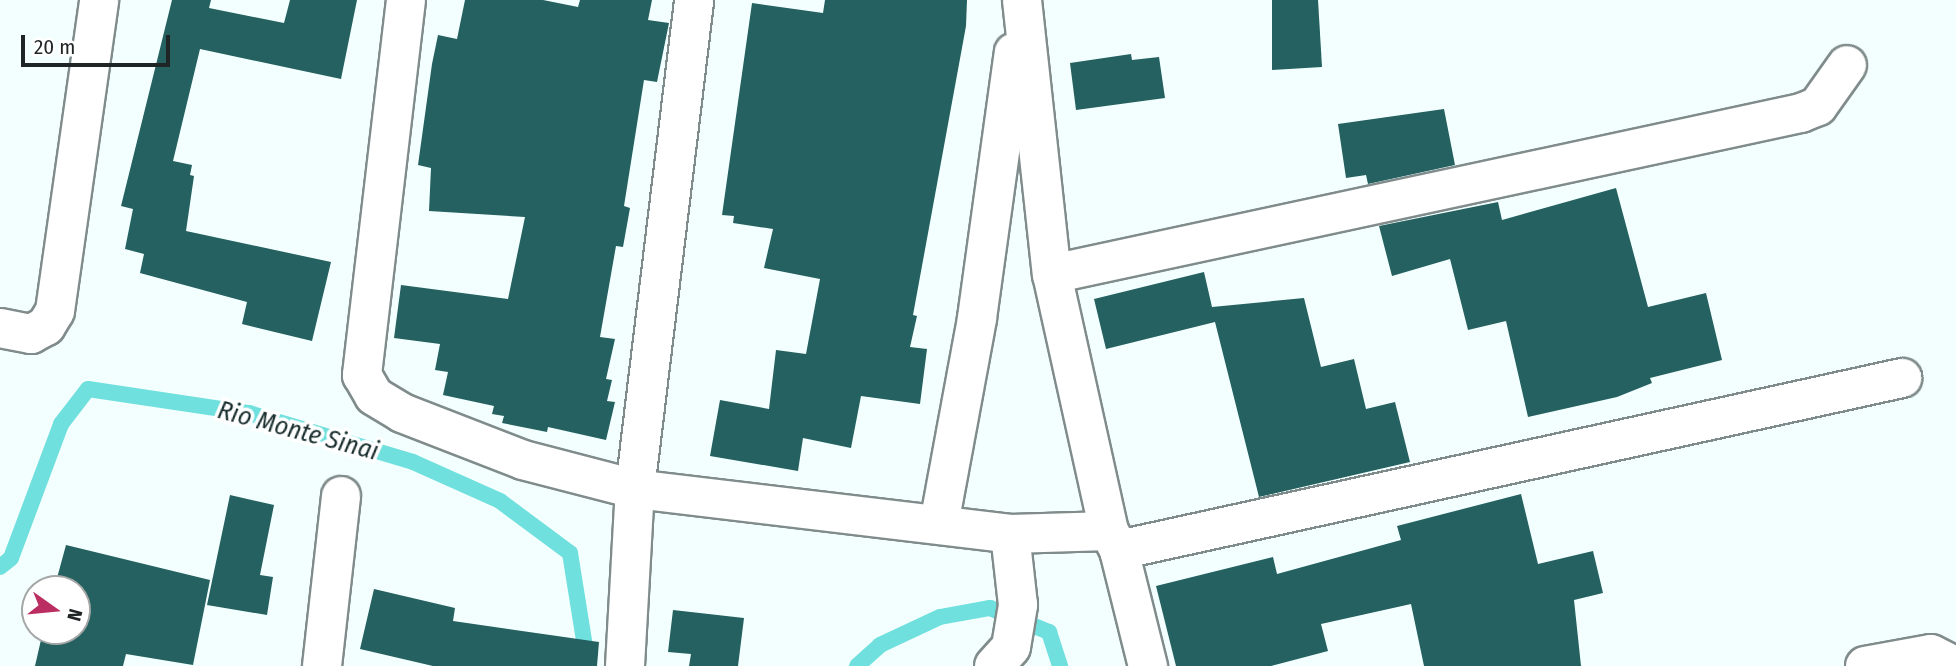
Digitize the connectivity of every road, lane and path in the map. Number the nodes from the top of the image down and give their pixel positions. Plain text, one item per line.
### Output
1 (99, 0) edge
2 (406, 0) edge
3 (694, 0) edge
4 (1022, 0) edge
5 (1847, 65) dead end
6 (1052, 274) junction
7 (0, 328) edge
8 (1902, 378) dead end
9 (635, 489) junction
10 (341, 496) dead end
11 (939, 524) junction
12 (1010, 534) junction
13 (1114, 541) junction
14 (1003, 657) edge
15 (322, 666) edge
16 (625, 666) edge
17 (1148, 666) edge
18 (1865, 666) edge
19 (1955, 666) edge

1 - 7 street
2 - 9 street
3 - 9 street
4 - 6 street
4 - 11 street
5 - 6 street
6 - 13 street
8 - 13 street
9 - 11 street
9 - 16 street
10 - 15 street
11 - 12 street
12 - 13 street
12 - 14 street
13 - 17 street
18 - 19 street

